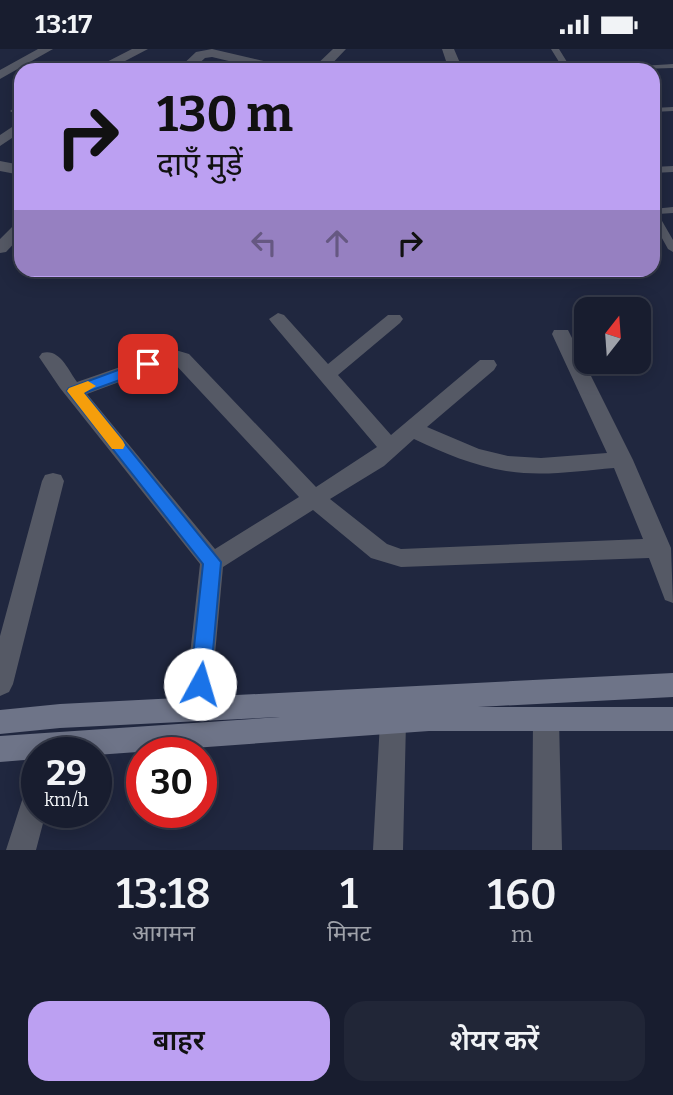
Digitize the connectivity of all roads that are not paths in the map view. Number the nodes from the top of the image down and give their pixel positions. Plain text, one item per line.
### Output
1 (47, 49) edge
2 (138, 49) edge
3 (340, 49) edge
4 (23, 63) edge
5 (111, 63) edge
6 (192, 63) edge
7 (254, 63) edge
8 (325, 63) edge
9 (14, 131) edge
10 (0, 142) edge
11 (660, 226) edge
12 (14, 234) edge
13 (0, 248) edge
14 (673, 249) edge
15 (278, 319) dead end
16 (394, 319) dead end
17 (561, 334) dead end
18 (49, 357) dead end
19 (487, 365) dead end
20 (326, 375) junction
21 (74, 391) junction
22 (412, 429) junction
23 (390, 448) junction
24 (622, 460) junction
25 (53, 481) dead end
26 (314, 499) junction
27 (659, 548) junction
28 (212, 562) junction
29 (673, 593) edge
30 (0, 684) edge
31 (673, 685) edge
32 (197, 709) junction
33 (60, 716) junction
34 (546, 719) junction
35 (673, 719) edge
36 (0, 722) edge
37 (393, 722) junction
38 (54, 737) edge
39 (112, 744) edge
40 (0, 749) edge
41 (21, 749) edge
42 (27, 828) edge
43 (21, 850) edge
44 (388, 850) edge
45 (547, 850) edge

1 - 4 street
2 - 5 street
3 - 8 street
6 - 7 street
9 - 10 street
11 - 14 lane
12 - 13 street
15 - 20 street
16 - 20 street
17 - 24 street
18 - 21 street
19 - 22 street
20 - 23 street
21 - 26 street
21 - 28 street
22 - 23 street
22 - 24 street
23 - 26 street
24 - 27 street
25 - 30 street
26 - 27 street
26 - 28 street
27 - 29 street
28 - 32 street
31 - 32 street
32 - 33 street
33 - 36 street
33 - 38 street
34 - 35 street
34 - 37 street
34 - 45 street
37 - 39 street
37 - 44 street
40 - 41 street
42 - 43 street

